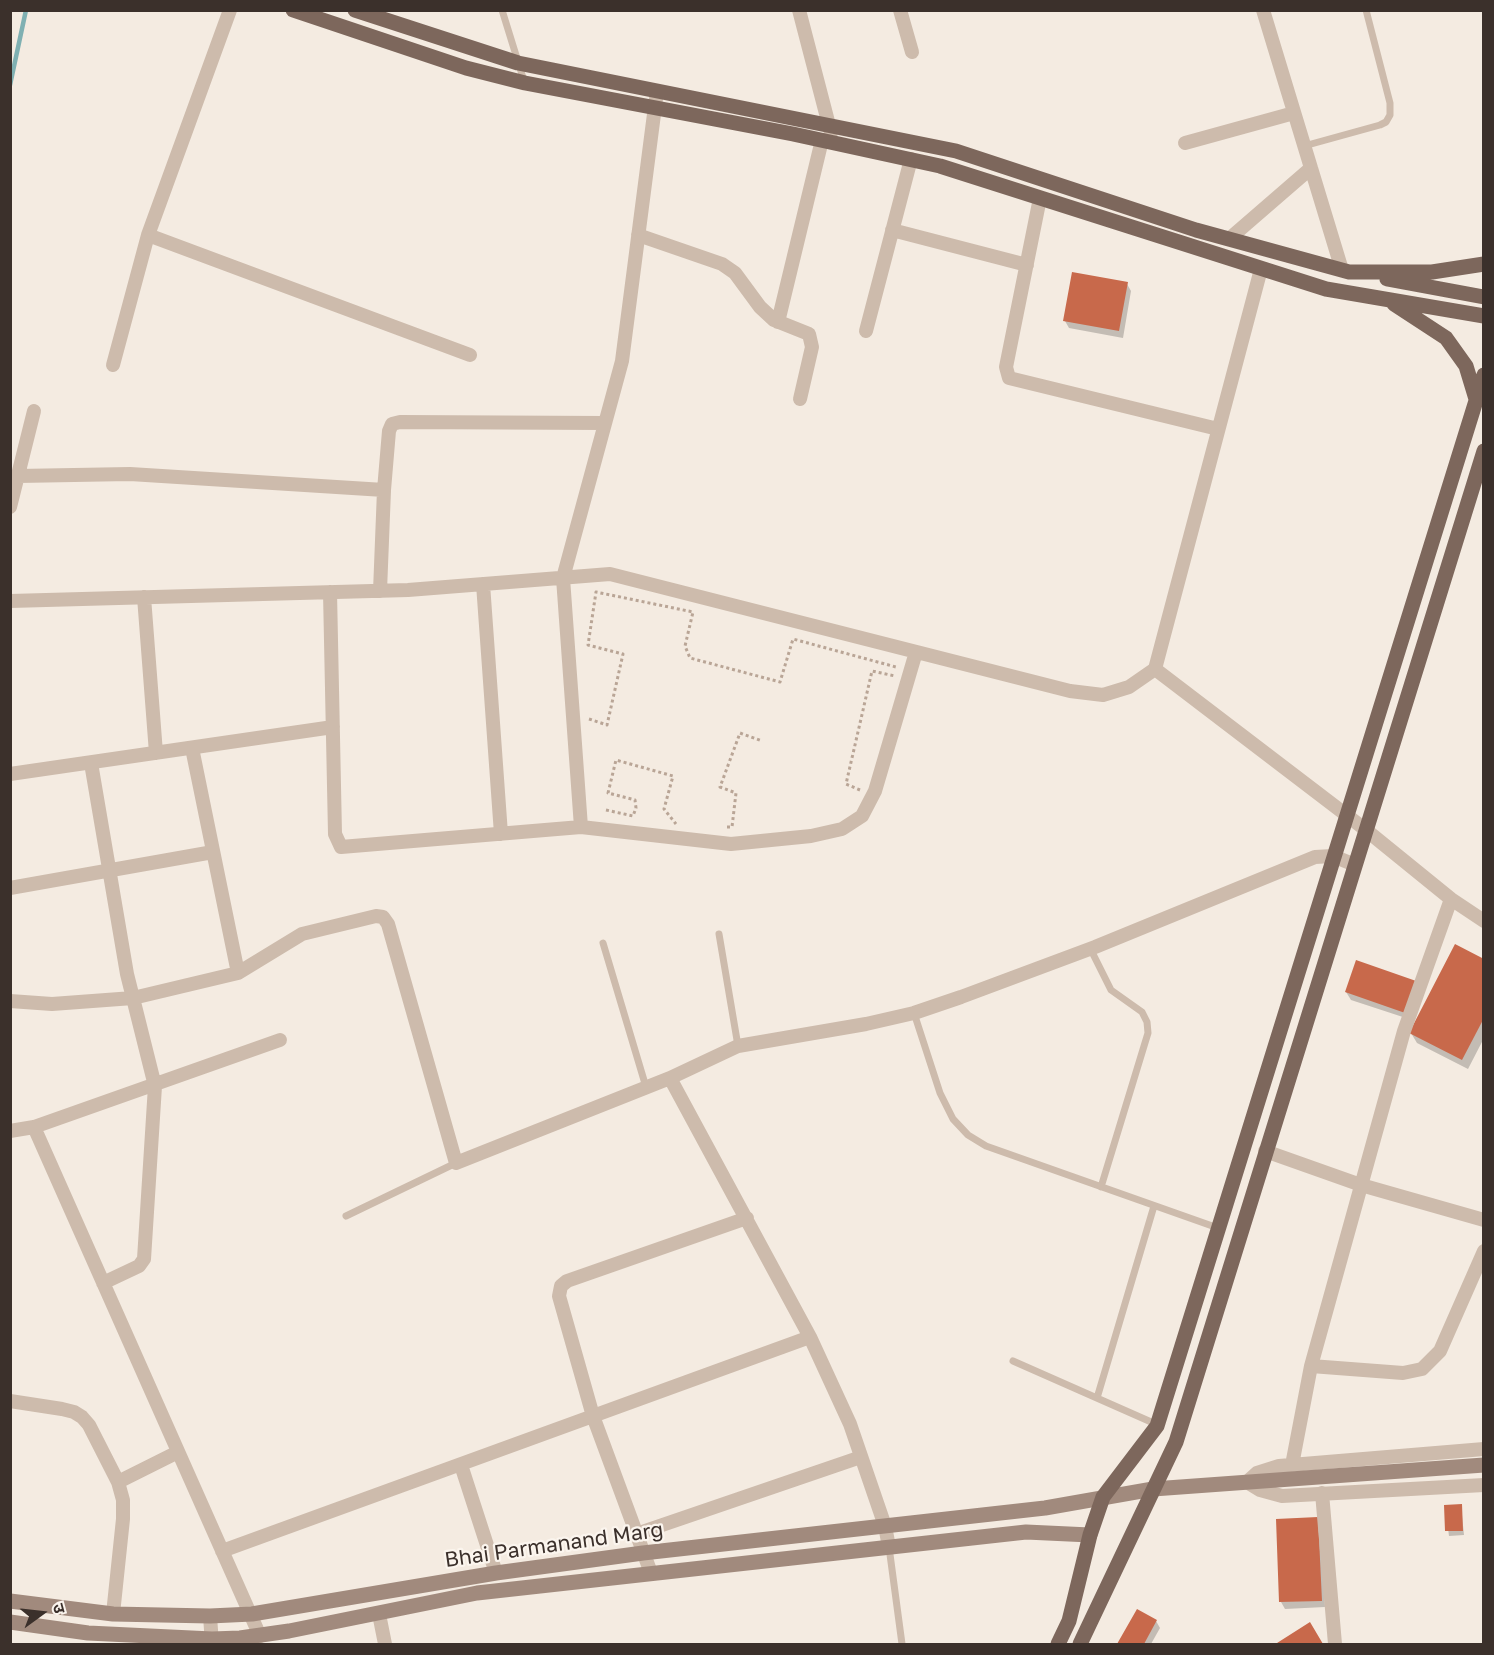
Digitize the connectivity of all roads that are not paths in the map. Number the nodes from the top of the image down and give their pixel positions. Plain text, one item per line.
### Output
1 (230, 10) edge
2 (293, 10) edge
3 (355, 10) edge
4 (502, 10) edge
5 (799, 10) edge
6 (900, 10) edge
7 (1263, 10) edge
8 (1366, 10) edge
9 (912, 52) dead end
10 (518, 63) junction
11 (525, 83) junction
12 (657, 91) junction
13 (655, 109) junction
14 (1294, 113) junction
15 (828, 137) junction
16 (1185, 143) dead end
17 (1304, 146) junction
18 (912, 159) junction
19 (1311, 168) junction
20 (1040, 198) junction
21 (892, 230) junction
22 (148, 235) junction
23 (639, 235) junction
24 (1229, 239) junction
25 (1484, 264) edge
26 (1027, 265) junction
27 (1261, 269) junction
28 (1346, 271) junction
29 (1484, 297) edge
30 (1385, 299) junction
31 (1484, 316) edge
32 (778, 322) junction
33 (866, 331) dead end
34 (470, 355) dead end
35 (112, 365) dead end
36 (1484, 375) edge
37 (800, 399) dead end
38 (1476, 399) junction
39 (34, 411) dead end
40 (604, 423) junction
41 (1218, 429) junction
42 (1484, 451) edge
43 (18, 476) junction
44 (384, 490) junction
45 (10, 507) edge
46 (563, 578) junction
47 (483, 584) junction
48 (380, 591) junction
49 (330, 592) junction
50 (144, 597) junction
51 (10, 601) edge
52 (916, 652) junction
53 (1155, 669) junction
54 (333, 726) junction
55 (192, 748) junction
56 (156, 753) junction
57 (91, 763) junction
58 (10, 774) edge
59 (1346, 816) junction
60 (581, 827) junction
61 (1366, 830) junction
62 (501, 834) junction
63 (213, 852) junction
64 (1333, 856) junction
65 (1355, 865) junction
66 (110, 870) junction
67 (10, 888) edge
68 (1451, 899) junction
69 (1484, 921) edge
70 (719, 934) dead end
71 (603, 943) dead end
72 (1090, 948) junction
73 (238, 973) junction
74 (133, 998) junction
75 (10, 1000) edge
76 (914, 1013) junction
77 (280, 1040) dead end
78 (738, 1046) junction
79 (670, 1078) junction
80 (155, 1086) junction
81 (646, 1087) junction
82 (34, 1127) junction
83 (10, 1131) edge
84 (1265, 1151) junction
85 (456, 1163) junction
86 (1361, 1185) junction
87 (1101, 1187) junction
88 (1154, 1206) junction
89 (346, 1216) dead end
90 (747, 1218) junction
91 (1484, 1220) edge
92 (1220, 1228) junction
93 (1484, 1251) edge
94 (103, 1283) junction
95 (810, 1337) junction
96 (1013, 1361) dead end
97 (1311, 1366) junction
98 (1097, 1398) junction
99 (10, 1401) edge
100 (593, 1416) junction
101 (1158, 1425) junction
102 (1484, 1449) edge
103 (178, 1452) junction
104 (861, 1456) junction
105 (1292, 1464) junction
106 (461, 1465) junction
107 (1484, 1465) edge
108 (118, 1482) junction
109 (1247, 1482) junction
110 (1484, 1485) edge
111 (1154, 1489) junction
112 (1322, 1493) junction
113 (1103, 1497) junction
114 (885, 1526) junction
115 (636, 1533) junction
116 (1090, 1535) junction
117 (889, 1547) junction
118 (222, 1551) junction
119 (643, 1552) junction
120 (496, 1573) junction
121 (651, 1574) junction
122 (10, 1601) edge
123 (113, 1614) junction
124 (252, 1614) junction
125 (379, 1614) junction
126 (210, 1616) junction
127 (10, 1622) edge
128 (260, 1636) junction
129 (212, 1642) edge
130 (385, 1644) edge
131 (902, 1644) edge
132 (1058, 1644) edge
133 (1080, 1644) edge
134 (1335, 1644) edge

1 - 22 street
2 - 11 main road
3 - 10 main road
4 - 10 lane
5 - 15 street
6 - 9 street
7 - 14 street
8 - 17 lane
10 - 11 lane
10 - 12 main road
11 - 13 main road
12 - 13 street
12 - 15 main road
13 - 15 main road
13 - 23 street
14 - 16 street
14 - 17 street
15 - 18 main road
15 - 24 main road
15 - 32 street
17 - 19 street
18 - 20 main road
18 - 21 street
19 - 24 street
19 - 28 street
20 - 26 street
20 - 27 main road
21 - 26 street
21 - 33 street
22 - 34 street
22 - 35 street
23 - 32 street
23 - 40 street
24 - 28 main road
25 - 28 main road
26 - 41 street
27 - 30 main road
27 - 41 street
28 - 29 main road
30 - 31 main road
30 - 38 main road
32 - 37 street
36 - 38 main road
38 - 59 main road
39 - 43 street
40 - 44 street
40 - 46 street
41 - 53 street
42 - 61 main road
43 - 44 street
43 - 45 street
44 - 48 street
46 - 47 street
46 - 52 street
46 - 60 street
47 - 48 street
47 - 62 street
48 - 49 street
49 - 50 street
49 - 54 street
50 - 51 street
50 - 56 street
52 - 53 street
52 - 60 street
53 - 59 street
54 - 55 street
54 - 62 street
55 - 56 street
55 - 63 street
56 - 57 street
57 - 58 street
57 - 66 street
59 - 61 street
59 - 64 main road
60 - 62 street
61 - 65 main road
61 - 68 street
63 - 66 street
63 - 73 street
64 - 65 street
64 - 72 street
64 - 92 main road
65 - 84 main road
66 - 67 street
66 - 74 street
68 - 69 street
68 - 86 street
70 - 78 lane
71 - 81 lane
72 - 76 street
72 - 87 lane
73 - 74 street
73 - 85 street
74 - 75 street
74 - 80 street
76 - 78 street
76 - 87 lane
77 - 80 street
78 - 79 street
79 - 81 street
79 - 90 street
80 - 82 street
80 - 94 street
81 - 85 street
82 - 83 street
82 - 94 street
84 - 86 street
84 - 111 main road
85 - 89 lane
86 - 91 street
86 - 97 street
87 - 88 lane
88 - 92 lane
88 - 98 lane
90 - 95 street
90 - 100 street
92 - 101 main road
93 - 97 street
94 - 103 street
95 - 100 street
95 - 104 street
96 - 98 lane
97 - 105 street
98 - 101 lane
99 - 108 street
100 - 106 street
100 - 115 street
101 - 113 main road
102 - 105 street
103 - 108 street
103 - 118 street
104 - 114 street
104 - 115 street
105 - 109 street
106 - 118 street
106 - 120 street
107 - 109 street, Bhai Parmanand Marg
108 - 123 street
109 - 111 street, Bhai Parmanand Marg
109 - 112 street
110 - 112 street
111 - 113 street, Bhai Parmanand Marg
111 - 133 main road
112 - 134 street
113 - 114 street, Bhai Parmanand Marg
113 - 116 main road
114 - 117 street
114 - 119 street, Bhai Parmanand Marg
115 - 119 street
116 - 117 street, Bhai Parmanand Marg
116 - 132 main road
117 - 121 street, Bhai Parmanand Marg
117 - 131 lane
118 - 124 street
119 - 120 street, Bhai Parmanand Marg
119 - 121 street
120 - 124 street, Bhai Parmanand Marg
121 - 125 street, Bhai Parmanand Marg
122 - 123 street, Bhai Parmanand Marg
123 - 126 street, Bhai Parmanand Marg
124 - 126 street, Bhai Parmanand Marg
124 - 128 street
125 - 128 street, Bhai Parmanand Marg
125 - 130 street
126 - 129 street
127 - 129 street, Bhai Parmanand Marg
128 - 129 street, Bhai Parmanand Marg

